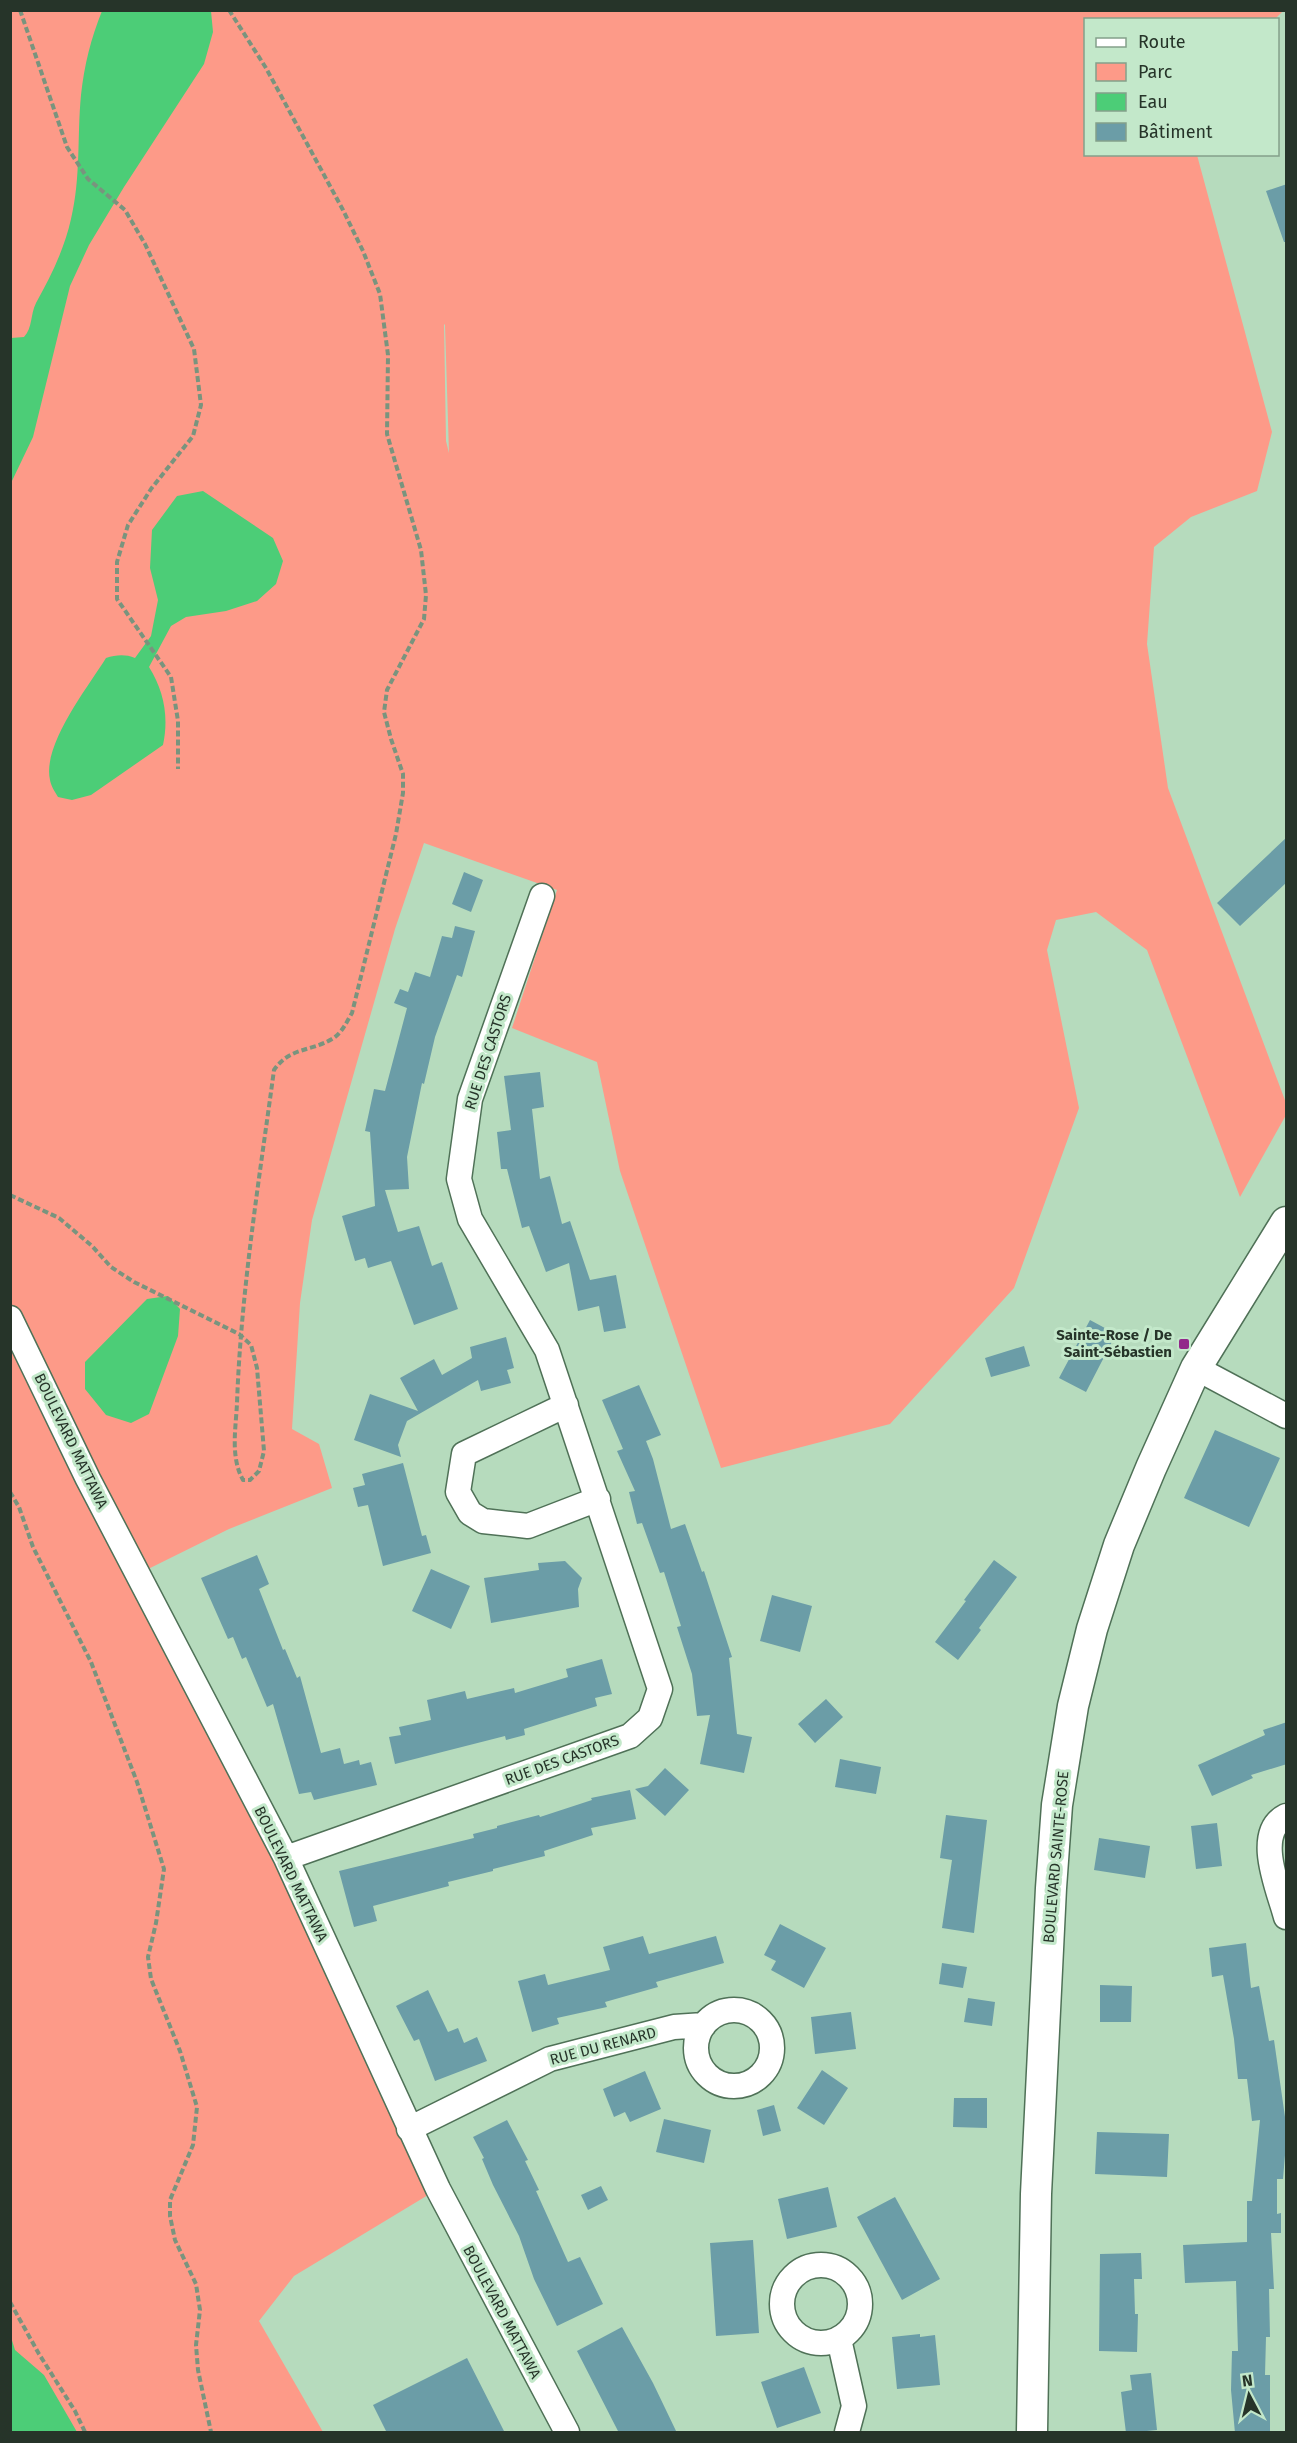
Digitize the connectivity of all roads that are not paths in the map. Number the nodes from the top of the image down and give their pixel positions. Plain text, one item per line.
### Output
1 (542, 896) dead end
2 (1287, 1222) edge
3 (10, 1318) edge
4 (1197, 1368) junction
5 (566, 1405) junction
6 (1287, 1416) edge
7 (598, 1499) junction
8 (1287, 1816) edge
9 (286, 1858) junction
10 (1287, 1917) edge
11 (704, 2025) dead end
12 (409, 2129) junction
13 (839, 2339) dead end
14 (567, 2433) edge
15 (848, 2433) edge
16 (1032, 2433) edge

1 - 5 street, RUE DES CASTORS
2 - 4 street, BOULEVARD SAINTE-ROSE
3 - 9 street, BOULEVARD MATTAWA
4 - 6 street
4 - 16 street, BOULEVARD SAINTE-ROSE
5 - 7 street, RUE DES CASTORS
5 - 7 street
7 - 9 street, RUE DES CASTORS
8 - 10 street
9 - 12 street, BOULEVARD MATTAWA
11 - 12 street, RUE DU RENARD
12 - 14 street, BOULEVARD MATTAWA
13 - 15 street

